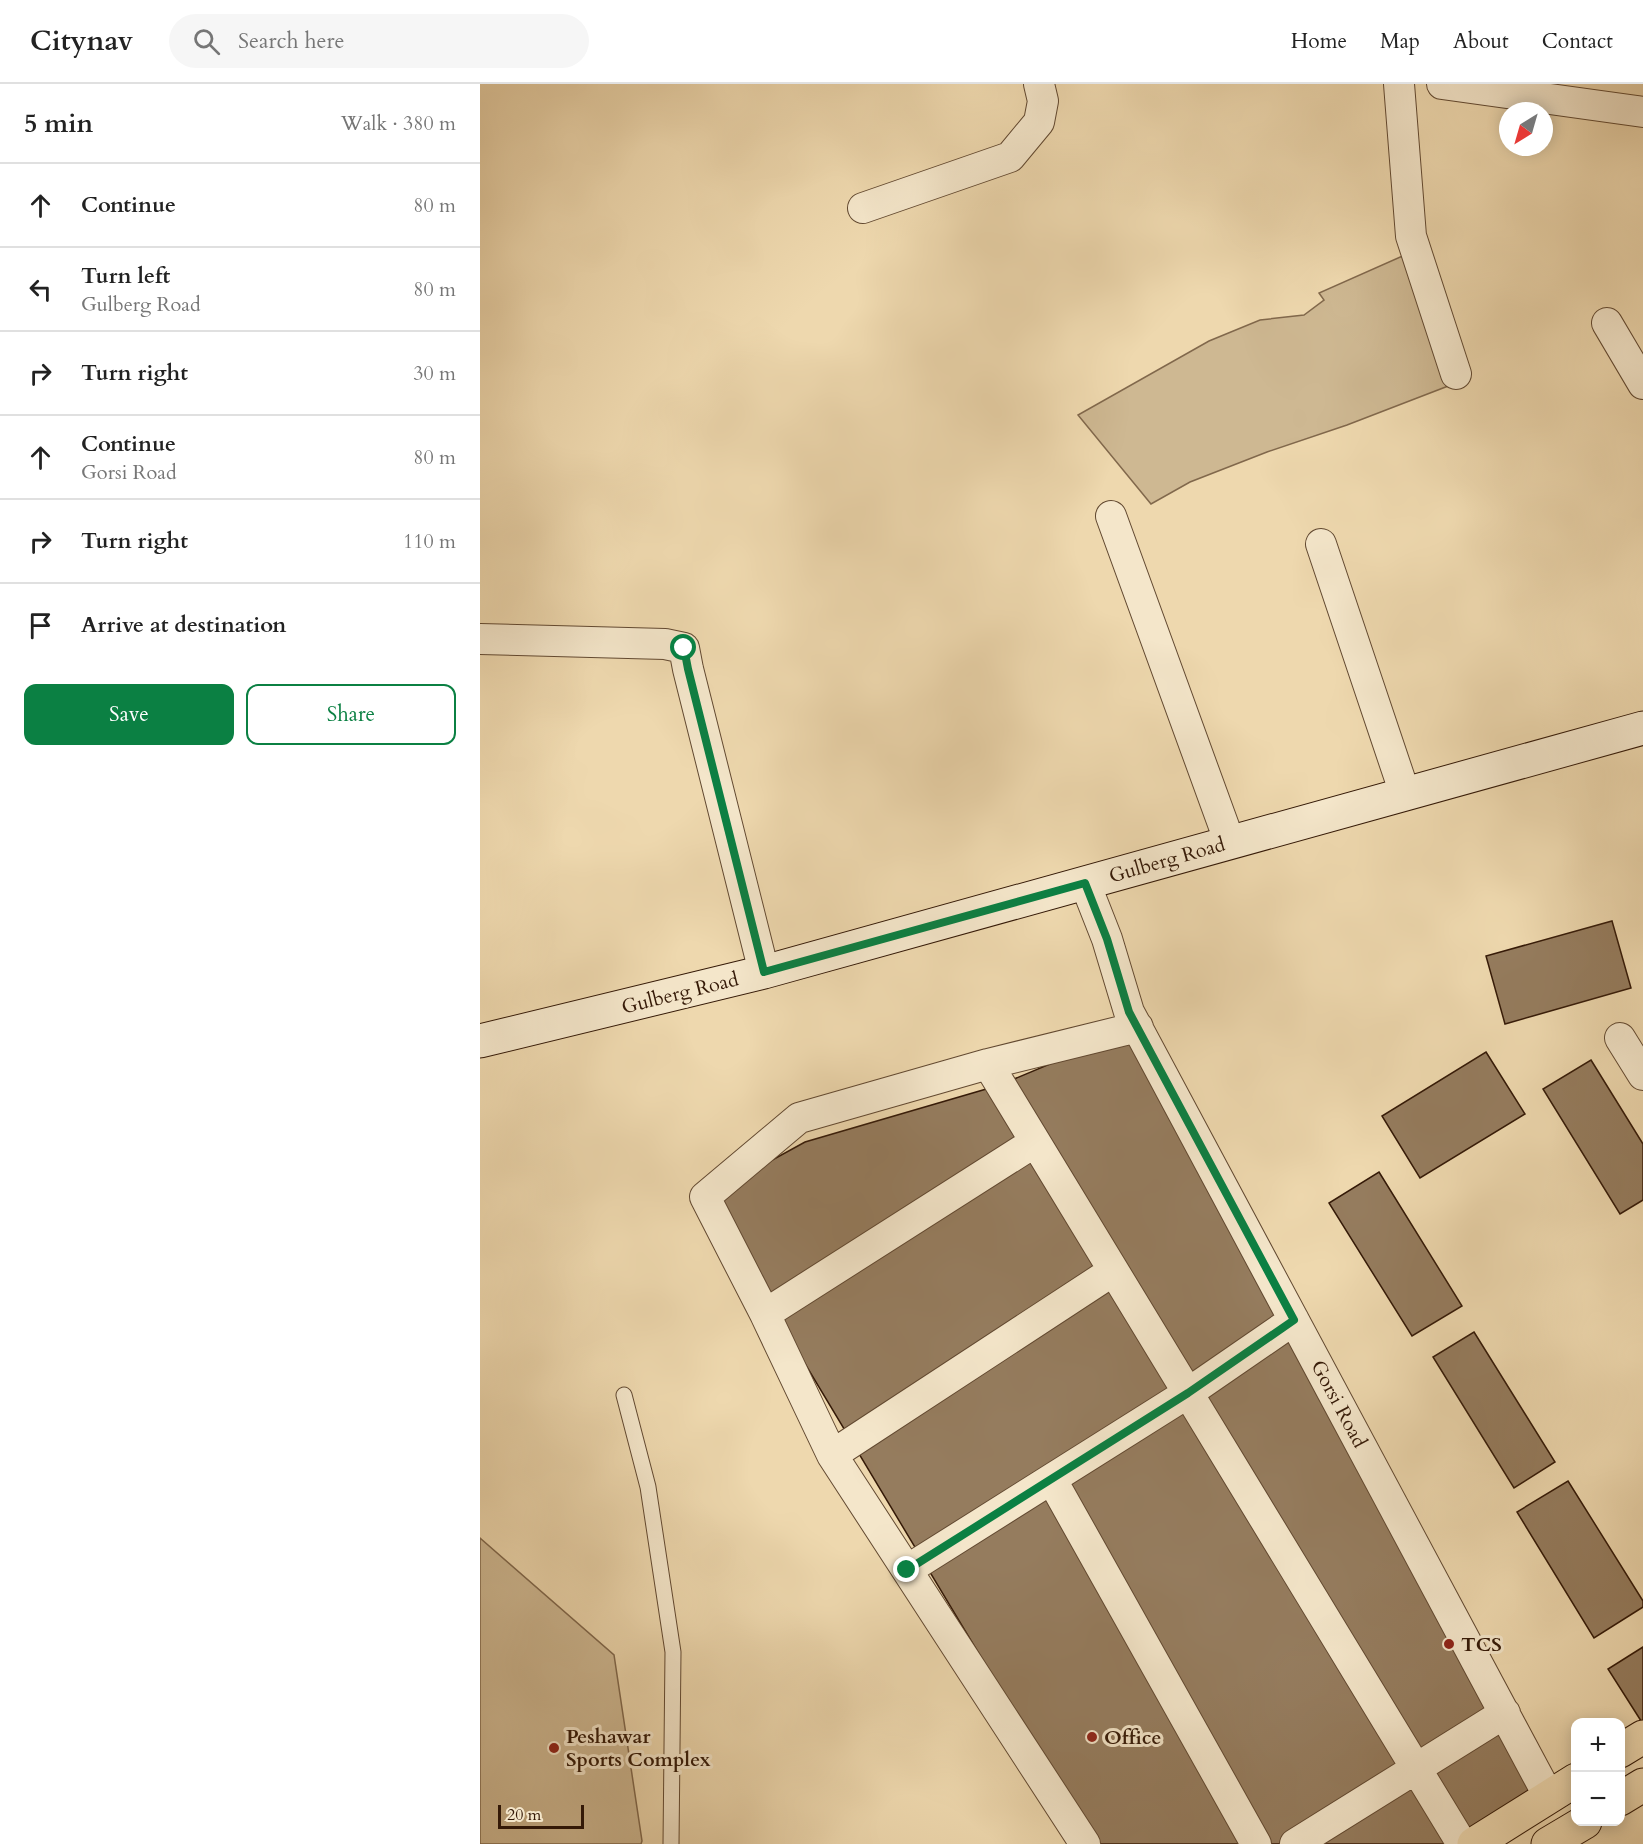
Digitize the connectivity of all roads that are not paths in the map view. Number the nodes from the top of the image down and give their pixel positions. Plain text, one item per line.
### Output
1 (1039, 84) edge
2 (1399, 84) edge
3 (1442, 84) edge
4 (1643, 112) edge
5 (863, 208) dead end
6 (1607, 323) dead end
7 (1456, 374) dead end
8 (1643, 384) edge
9 (1111, 516) dead end
10 (1321, 544) dead end
11 (480, 639) edge
12 (1643, 728) edge
13 (1405, 794) junction
14 (1230, 843) junction
15 (1085, 883) junction
16 (764, 972) junction
17 (1133, 1020) junction
18 (1620, 1038) dead end
19 (480, 1041) edge
20 (988, 1064) junction
21 (1643, 1075) edge
22 (1035, 1142) junction
23 (1113, 1271) junction
24 (765, 1314) junction
25 (1294, 1320) junction
26 (1188, 1393) junction
27 (624, 1395) dead end
28 (832, 1455) junction
29 (1052, 1480) junction
30 (907, 1570) junction
31 (1505, 1713) junction
32 (1643, 1737) edge
33 (1625, 1748) edge
34 (1416, 1768) junction
35 (1643, 1785) edge
36 (1562, 1788) edge
37 (1625, 1796) edge
38 (1567, 1836) edge
39 (671, 1844) edge
40 (1085, 1844) edge
41 (1256, 1844) edge
42 (1295, 1844) edge
43 (1462, 1844) edge
44 (1474, 1844) edge

1 - 5 street
2 - 7 street
3 - 4 street
6 - 8 street
9 - 14 street
10 - 13 street
11 - 16 street
12 - 13 street, Gulberg Road
13 - 14 street, Gulberg Road
14 - 15 street, Gulberg Road
15 - 16 street, Gulberg Road
15 - 17 street, Gorsi Road
16 - 19 street, Gulberg Road
17 - 20 street
17 - 25 street, Gorsi Road
18 - 21 street
20 - 22 street
20 - 24 street
22 - 23 street
22 - 24 street
23 - 26 street
23 - 28 street
24 - 28 street
25 - 26 street
25 - 31 street, Gorsi Road
26 - 29 street
26 - 34 street
27 - 39 lane
28 - 30 street
29 - 30 street
29 - 41 street
30 - 40 street
31 - 34 street
31 - 36 street, Gorsi Road
32 - 33 main road
34 - 42 street
34 - 43 street
35 - 37 main road
36 - 38 main road
36 - 44 main road

